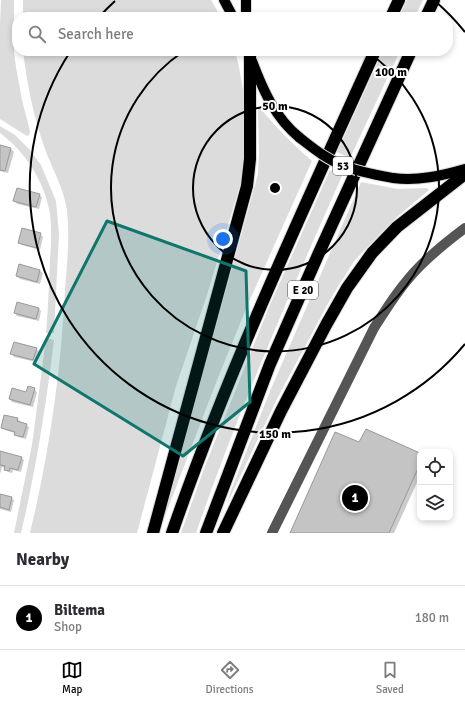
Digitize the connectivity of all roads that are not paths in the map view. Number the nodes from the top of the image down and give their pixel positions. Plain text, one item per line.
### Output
1 (224, 0) edge
2 (246, 0) edge
3 (399, 0) edge
4 (434, 0) edge
5 (230, 12) edge
6 (246, 12) edge
7 (393, 12) edge
8 (428, 12) edge
9 (249, 56) edge
10 (250, 56) edge
11 (374, 56) edge
12 (408, 56) edge
13 (465, 169) edge
14 (465, 174) edge
15 (465, 228) edge
16 (153, 533) edge
17 (172, 533) edge
18 (206, 533) edge
19 (223, 533) edge
20 (272, 533) edge

1 - 5 main road
2 - 6 main road
3 - 7 highway
4 - 8 highway
9 - 16 highway
10 - 13 main road, 53, bridge
11 - 17 highway, E 20
12 - 18 highway, E 20
14 - 19 highway
15 - 20 lane

